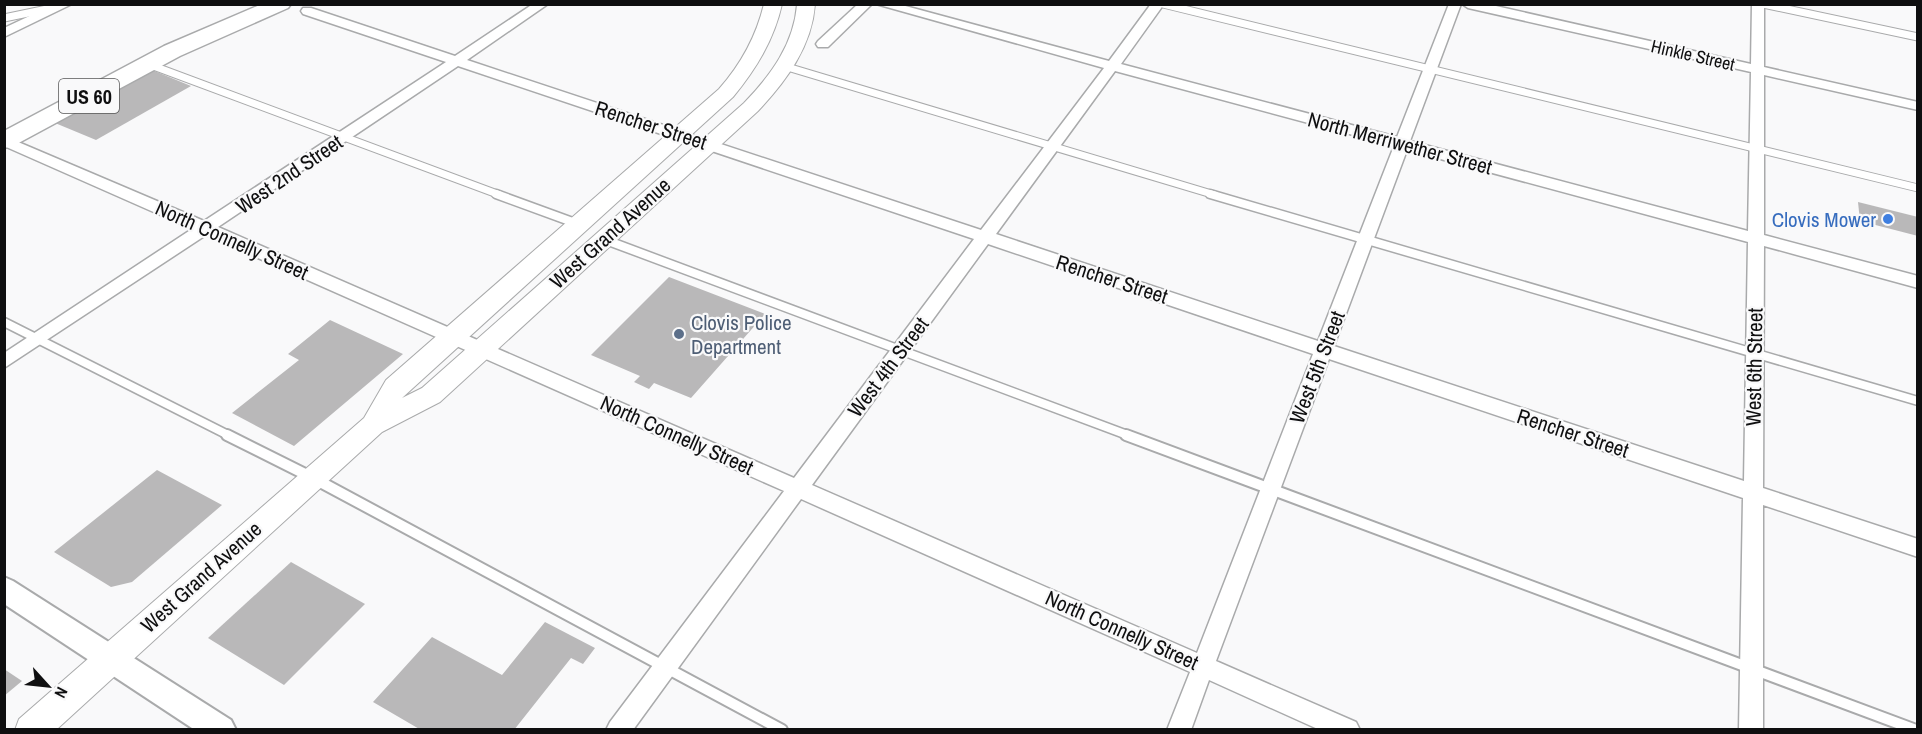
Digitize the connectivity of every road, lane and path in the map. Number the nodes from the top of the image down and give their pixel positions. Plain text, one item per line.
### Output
1 (240, 4) edge
2 (281, 4) edge
3 (542, 4) edge
4 (773, 4) edge
5 (806, 4) edge
6 (866, 4) edge
7 (882, 4) edge
8 (1158, 4) edge
9 (1163, 4) edge
10 (1455, 4) edge
11 (1468, 4) edge
12 (1758, 4) edge
13 (1764, 4) edge
14 (64, 6) edge
15 (307, 11) dead end
16 (4, 18) edge
17 (4, 33) edge
18 (1917, 37) edge
19 (171, 43) junction
20 (823, 44) dead end
21 (458, 61) junction
22 (147, 64) junction
23 (784, 66) junction
24 (1112, 66) junction
25 (1757, 69) junction
26 (1430, 70) junction
27 (1917, 106) edge
28 (680, 135) junction
29 (5, 136) edge
30 (345, 136) junction
31 (708, 144) junction
32 (1402, 144) junction
33 (1053, 145) junction
34 (1757, 149) junction
35 (1917, 188) edge
36 (579, 225) junction
37 (207, 229) junction
38 (985, 237) junction
39 (603, 239) junction
40 (1756, 239) junction
41 (1365, 240) junction
42 (1917, 282) edge
43 (4, 322) edge
44 (452, 336) junction
45 (38, 340) junction
46 (481, 349) junction
47 (1323, 350) junction
48 (900, 351) junction
49 (1754, 353) junction
50 (4, 362) edge
51 (1917, 401) edge
52 (373, 425) junction
53 (313, 478) junction
54 (1271, 487) junction
55 (798, 488) junction
56 (1753, 492) junction
57 (1917, 548) edge
58 (4, 589) edge
59 (110, 658) junction
60 (1203, 666) junction
61 (664, 667) junction
62 (1751, 668) junction
63 (30, 729) edge
64 (221, 729) edge
65 (618, 729) edge
66 (782, 729) edge
67 (1179, 729) edge
68 (1348, 729) edge
69 (1751, 729) edge
70 (1916, 729) edge

1 - 19 highway, US 60
2 - 19 highway, US 60
3 - 21 street, West 2nd Street
4 - 28 main road, West Grand Avenue
5 - 23 main road, West Grand Avenue
6 - 20 street
7 - 24 street, North Merriwether Street
8 - 24 street, West 4th Street
9 - 26 lane
10 - 26 street, West 5th Street
11 - 25 street, Hinkle Street
12 - 25 street, West 6th Street
13 - 18 lane
14 - 16 lane
14 - 17 street
15 - 21 street, Rencher Street
19 - 22 highway, US 60
19 - 29 highway, US 60
21 - 28 street, Rencher Street
21 - 30 street, West 2nd Street
22 - 29 highway, US 60
22 - 30 lane
23 - 31 main road, West Grand Avenue
23 - 33 lane
24 - 32 street, North Merriwether Street
24 - 33 street, West 4th Street
25 - 27 street, Hinkle Street
25 - 34 street, West 6th Street
26 - 32 street, West 5th Street
26 - 34 lane
28 - 31 street, Rencher Street
28 - 36 main road, West Grand Avenue
29 - 37 street, North Connelly Street
30 - 36 lane
30 - 37 street, West 2nd Street
31 - 38 street, Rencher Street
31 - 39 main road, West Grand Avenue
32 - 40 street, North Merriwether Street
32 - 41 street, West 5th Street
33 - 38 street, West 4th Street
33 - 41 lane
34 - 35 lane
34 - 40 street, West 6th Street
36 - 44 main road, West Grand Avenue
37 - 44 street, North Connelly Street
37 - 45 street, West 2nd Street
38 - 47 street, Rencher Street
38 - 48 street, West 4th Street
39 - 46 main road, West Grand Avenue
39 - 48 lane
40 - 42 street, North Merriwether Street
40 - 49 street, West 6th Street
41 - 47 street, West 5th Street
41 - 49 lane
43 - 45 lane
44 - 46 street, North Connelly Street
44 - 52 main road, West Grand Avenue
45 - 50 street, West 2nd Street
45 - 53 lane
46 - 52 main road, West Grand Avenue
46 - 55 street, North Connelly Street
47 - 54 street, West 5th Street
47 - 56 street, Rencher Street
48 - 54 lane
48 - 55 street, West 4th Street
49 - 51 lane
49 - 56 street, West 6th Street
52 - 53 main road, West Grand Avenue
53 - 59 main road, West Grand Avenue
53 - 61 lane
54 - 60 street, West 5th Street
54 - 62 lane
55 - 60 street, North Connelly Street
55 - 61 street, West 4th Street
56 - 57 street, Rencher Street
56 - 62 street, West 6th Street
58 - 59 street
59 - 63 main road, West Grand Avenue
59 - 64 street
60 - 67 street, West 5th Street
60 - 68 street, North Connelly Street
61 - 65 street, West 4th Street
61 - 66 lane
62 - 69 street, West 6th Street
62 - 70 lane

